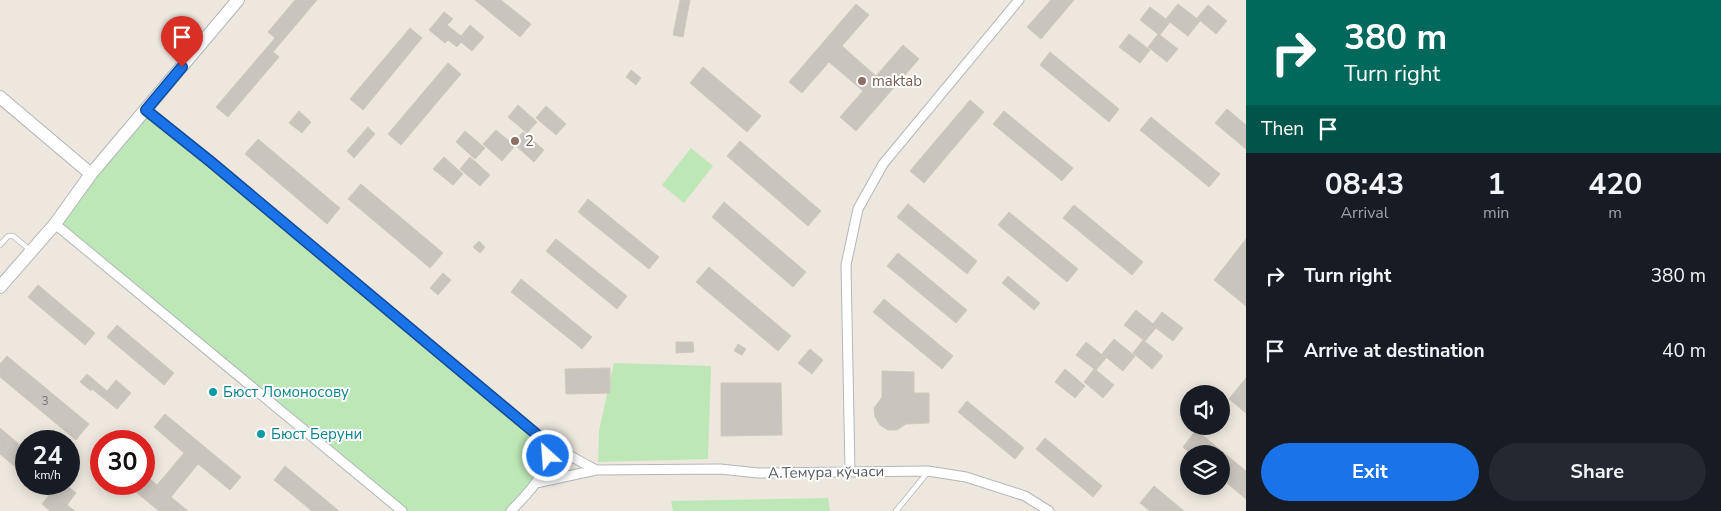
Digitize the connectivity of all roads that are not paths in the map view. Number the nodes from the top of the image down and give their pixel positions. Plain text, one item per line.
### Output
1 (238, 0) edge
2 (1019, 0) edge
3 (0, 96) edge
4 (146, 110) junction
5 (91, 174) junction
6 (55, 224) junction
7 (0, 245) edge
8 (31, 251) junction
9 (0, 287) edge
10 (547, 443) junction
11 (596, 470) junction
12 (928, 471) junction
13 (850, 472) junction
14 (536, 483) junction
15 (402, 511) edge
16 (511, 511) edge
17 (896, 511) edge
18 (1050, 511) edge

1 - 4 street
2 - 13 street
3 - 5 street
4 - 5 street
4 - 10 street
5 - 6 street
6 - 8 street
6 - 15 street
7 - 8 lane
8 - 9 street
10 - 11 street
10 - 14 street
11 - 13 street, А.Темура кўчаси
11 - 14 street, А.Темура кўчаси
12 - 13 street, А.Темура кўчаси
12 - 17 lane
12 - 18 street, А.Темура кўчаси
14 - 16 street

